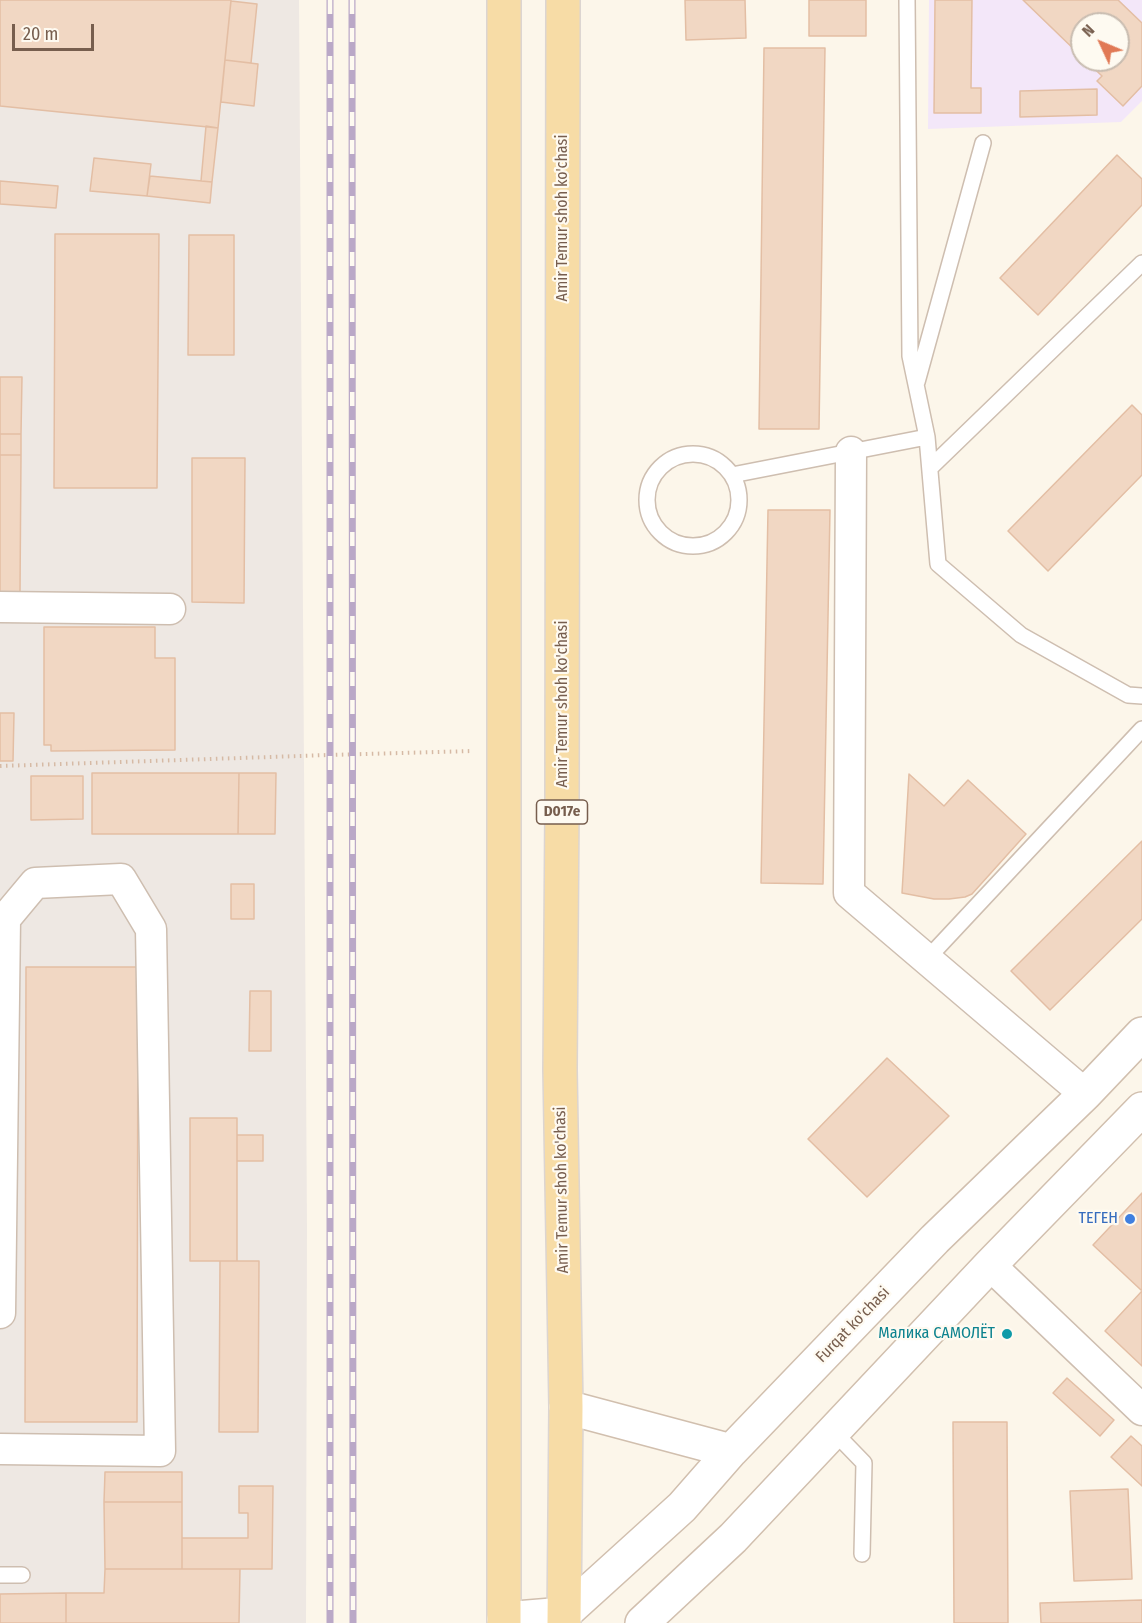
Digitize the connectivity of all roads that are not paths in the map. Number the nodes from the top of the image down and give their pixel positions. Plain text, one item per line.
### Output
1 (504, 0) edge
2 (563, 0) edge
3 (907, 0) edge
4 (983, 143) dead end
5 (1142, 262) edge
6 (916, 385) junction
7 (927, 437) junction
8 (851, 452) junction
9 (930, 468) junction
10 (732, 475) junction
11 (0, 607) edge
12 (170, 609) dead end
13 (1142, 696) edge
14 (1142, 729) edge
15 (3, 918) edge
16 (927, 959) junction
17 (1142, 1034) edge
18 (1085, 1094) junction
19 (1142, 1109) edge
20 (990, 1265) junction
21 (0, 1313) edge
22 (566, 1407) junction
23 (1142, 1410) edge
24 (833, 1431) junction
25 (0, 1449) edge
26 (731, 1451) junction
27 (862, 1554) dead end
28 (0, 1575) edge
29 (22, 1575) dead end
30 (564, 1619) edge
31 (504, 1621) edge
32 (642, 1623) edge

1 - 31 main road
2 - 22 main road, Amir Temur shoh ko'chasi / D017e
3 - 6 lane
4 - 6 lane
5 - 9 lane
6 - 7 lane
7 - 8 lane
7 - 9 lane
8 - 10 lane
8 - 16 street
9 - 13 lane
10 - 10 lane
11 - 12 street
14 - 16 lane
15 - 21 street
15 - 25 street
16 - 18 street
17 - 18 main road, Furqat ko'chasi
18 - 26 main road, Furqat ko'chasi
19 - 20 main road
20 - 23 street
20 - 24 main road
22 - 26 main road
22 - 30 main road, Amir Temur shoh ko'chasi / D017e
24 - 27 lane
24 - 32 main road
26 - 30 main road, Furqat ko'chasi
28 - 29 lane
30 - 31 main road

